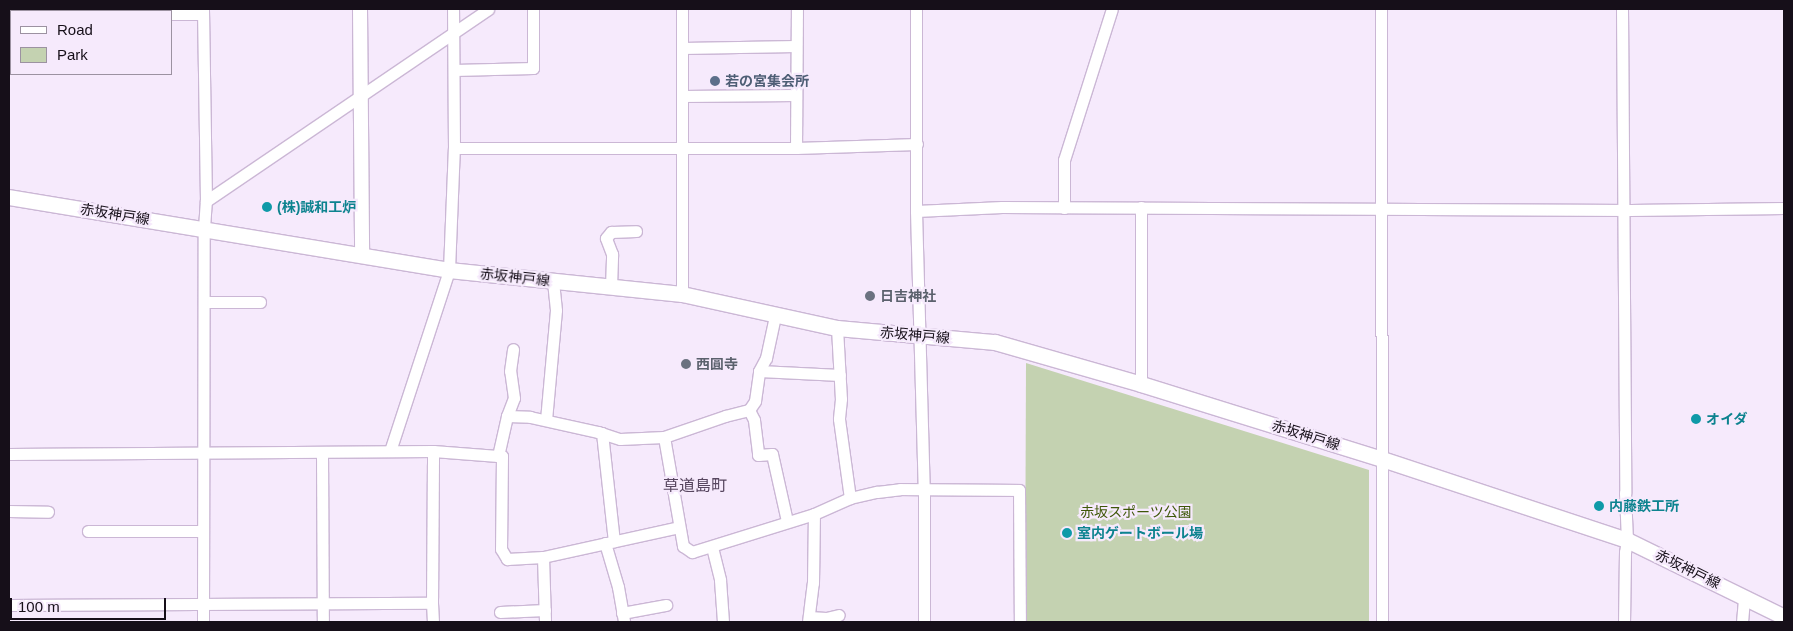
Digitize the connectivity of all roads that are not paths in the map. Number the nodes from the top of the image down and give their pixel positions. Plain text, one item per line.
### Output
1 (360, 9) edge
2 (453, 9) edge
3 (488, 9) edge
4 (533, 9) edge
5 (682, 9) edge
6 (797, 9) edge
7 (916, 9) edge
8 (1112, 9) edge
9 (1381, 9) edge
10 (1622, 9) edge
11 (203, 11) edge
12 (172, 14) edge
13 (454, 33) junction
14 (796, 46) junction
15 (682, 48) junction
16 (454, 70) junction
17 (796, 95) junction
18 (361, 96) junction
19 (682, 96) junction
20 (917, 144) junction
21 (454, 148) junction
22 (684, 148) junction
23 (796, 148) junction
24 (9, 197) edge
25 (206, 201) junction
26 (1142, 207) junction
27 (1064, 208) junction
28 (1381, 208) junction
29 (1784, 208) edge
30 (1622, 209) junction
31 (916, 211) junction
32 (204, 228) junction
33 (636, 231) dead end
34 (362, 254) junction
35 (449, 270) junction
36 (553, 281) junction
37 (611, 286) junction
38 (682, 294) junction
39 (204, 302) junction
40 (260, 302) dead end
41 (775, 316) junction
42 (837, 328) junction
43 (920, 335) junction
44 (513, 349) dead end
45 (758, 371) junction
46 (840, 375) junction
47 (1141, 384) junction
48 (750, 410) junction
49 (507, 416) junction
50 (546, 420) junction
51 (602, 433) junction
52 (664, 437) junction
53 (433, 451) junction
54 (390, 452) junction
55 (322, 453) junction
56 (9, 454) edge
57 (204, 454) junction
58 (498, 456) junction
59 (1382, 459) junction
60 (924, 490) junction
61 (850, 498) junction
62 (9, 511) edge
63 (48, 512) dead end
64 (814, 514) junction
65 (787, 521) junction
66 (679, 527) junction
67 (88, 531) dead end
68 (203, 531) junction
69 (1627, 540) junction
70 (609, 542) junction
71 (712, 547) junction
72 (543, 557) junction
73 (1744, 597) junction
74 (432, 603) junction
75 (203, 604) junction
76 (323, 604) junction
77 (9, 605) edge
78 (666, 605) dead end
79 (545, 610) junction
80 (500, 612) dead end
81 (839, 615) dead end
82 (1784, 617) edge
83 (623, 618) edge
84 (808, 620) edge
85 (203, 622) edge
86 (323, 622) edge
87 (433, 622) edge
88 (545, 622) edge
89 (723, 622) edge
90 (924, 622) edge
91 (1020, 622) edge
92 (1382, 622) edge
93 (1624, 622) edge
94 (1742, 622) edge

1 - 18 street
2 - 13 street
3 - 13 street
4 - 16 street
5 - 15 street
6 - 14 street
7 - 20 street
8 - 27 street
9 - 28 street
10 - 30 street
11 - 12 street
11 - 25 street
13 - 16 street
13 - 18 street
14 - 15 street
14 - 17 street
15 - 19 street
16 - 21 street
17 - 19 street
17 - 23 street
18 - 25 street
18 - 34 street
19 - 22 street
20 - 23 street
20 - 31 street
21 - 22 street
21 - 35 street
22 - 23 street
22 - 38 street
24 - 32 main road, 赤坂神戸線
25 - 32 street
26 - 27 street
26 - 28 street
26 - 47 street
27 - 31 street
28 - 30 street
28 - 59 street
29 - 30 street
30 - 69 street
31 - 43 street
32 - 34 main road, 赤坂神戸線
32 - 39 street
33 - 37 street
34 - 35 main road, 赤坂神戸線
35 - 36 main road, 赤坂神戸線
35 - 54 street
36 - 37 main road, 赤坂神戸線
36 - 50 street
37 - 38 main road, 赤坂神戸線
38 - 41 main road, 赤坂神戸線
39 - 40 street
39 - 57 street
41 - 42 main road, 赤坂神戸線
41 - 45 street
42 - 43 main road, 赤坂神戸線
42 - 46 street
43 - 47 main road, 赤坂神戸線
43 - 60 street
44 - 49 street
45 - 46 street
45 - 48 street
46 - 61 street
47 - 59 main road, 赤坂神戸線
48 - 52 street
48 - 65 street
49 - 50 street
49 - 58 street
50 - 51 street
51 - 52 street
51 - 70 street
52 - 66 street
53 - 54 street
53 - 58 street
53 - 74 street
54 - 55 street
55 - 57 street
55 - 76 street
56 - 57 street
57 - 68 street
58 - 72 street
59 - 69 main road, 赤坂神戸線
59 - 92 street
60 - 61 street
60 - 90 street
60 - 91 street
61 - 64 street
62 - 63 street
64 - 65 street
64 - 84 street
65 - 71 street
66 - 70 street
66 - 71 street
67 - 68 street
68 - 75 street
69 - 73 main road, 赤坂神戸線
69 - 93 street
70 - 72 street
70 - 83 street
71 - 89 street
72 - 79 street
73 - 82 main road, 赤坂神戸線
73 - 94 street
74 - 76 street
74 - 87 street
75 - 76 street
75 - 77 street
75 - 85 street
76 - 86 street
78 - 83 street
79 - 80 street
79 - 88 street
81 - 84 street

